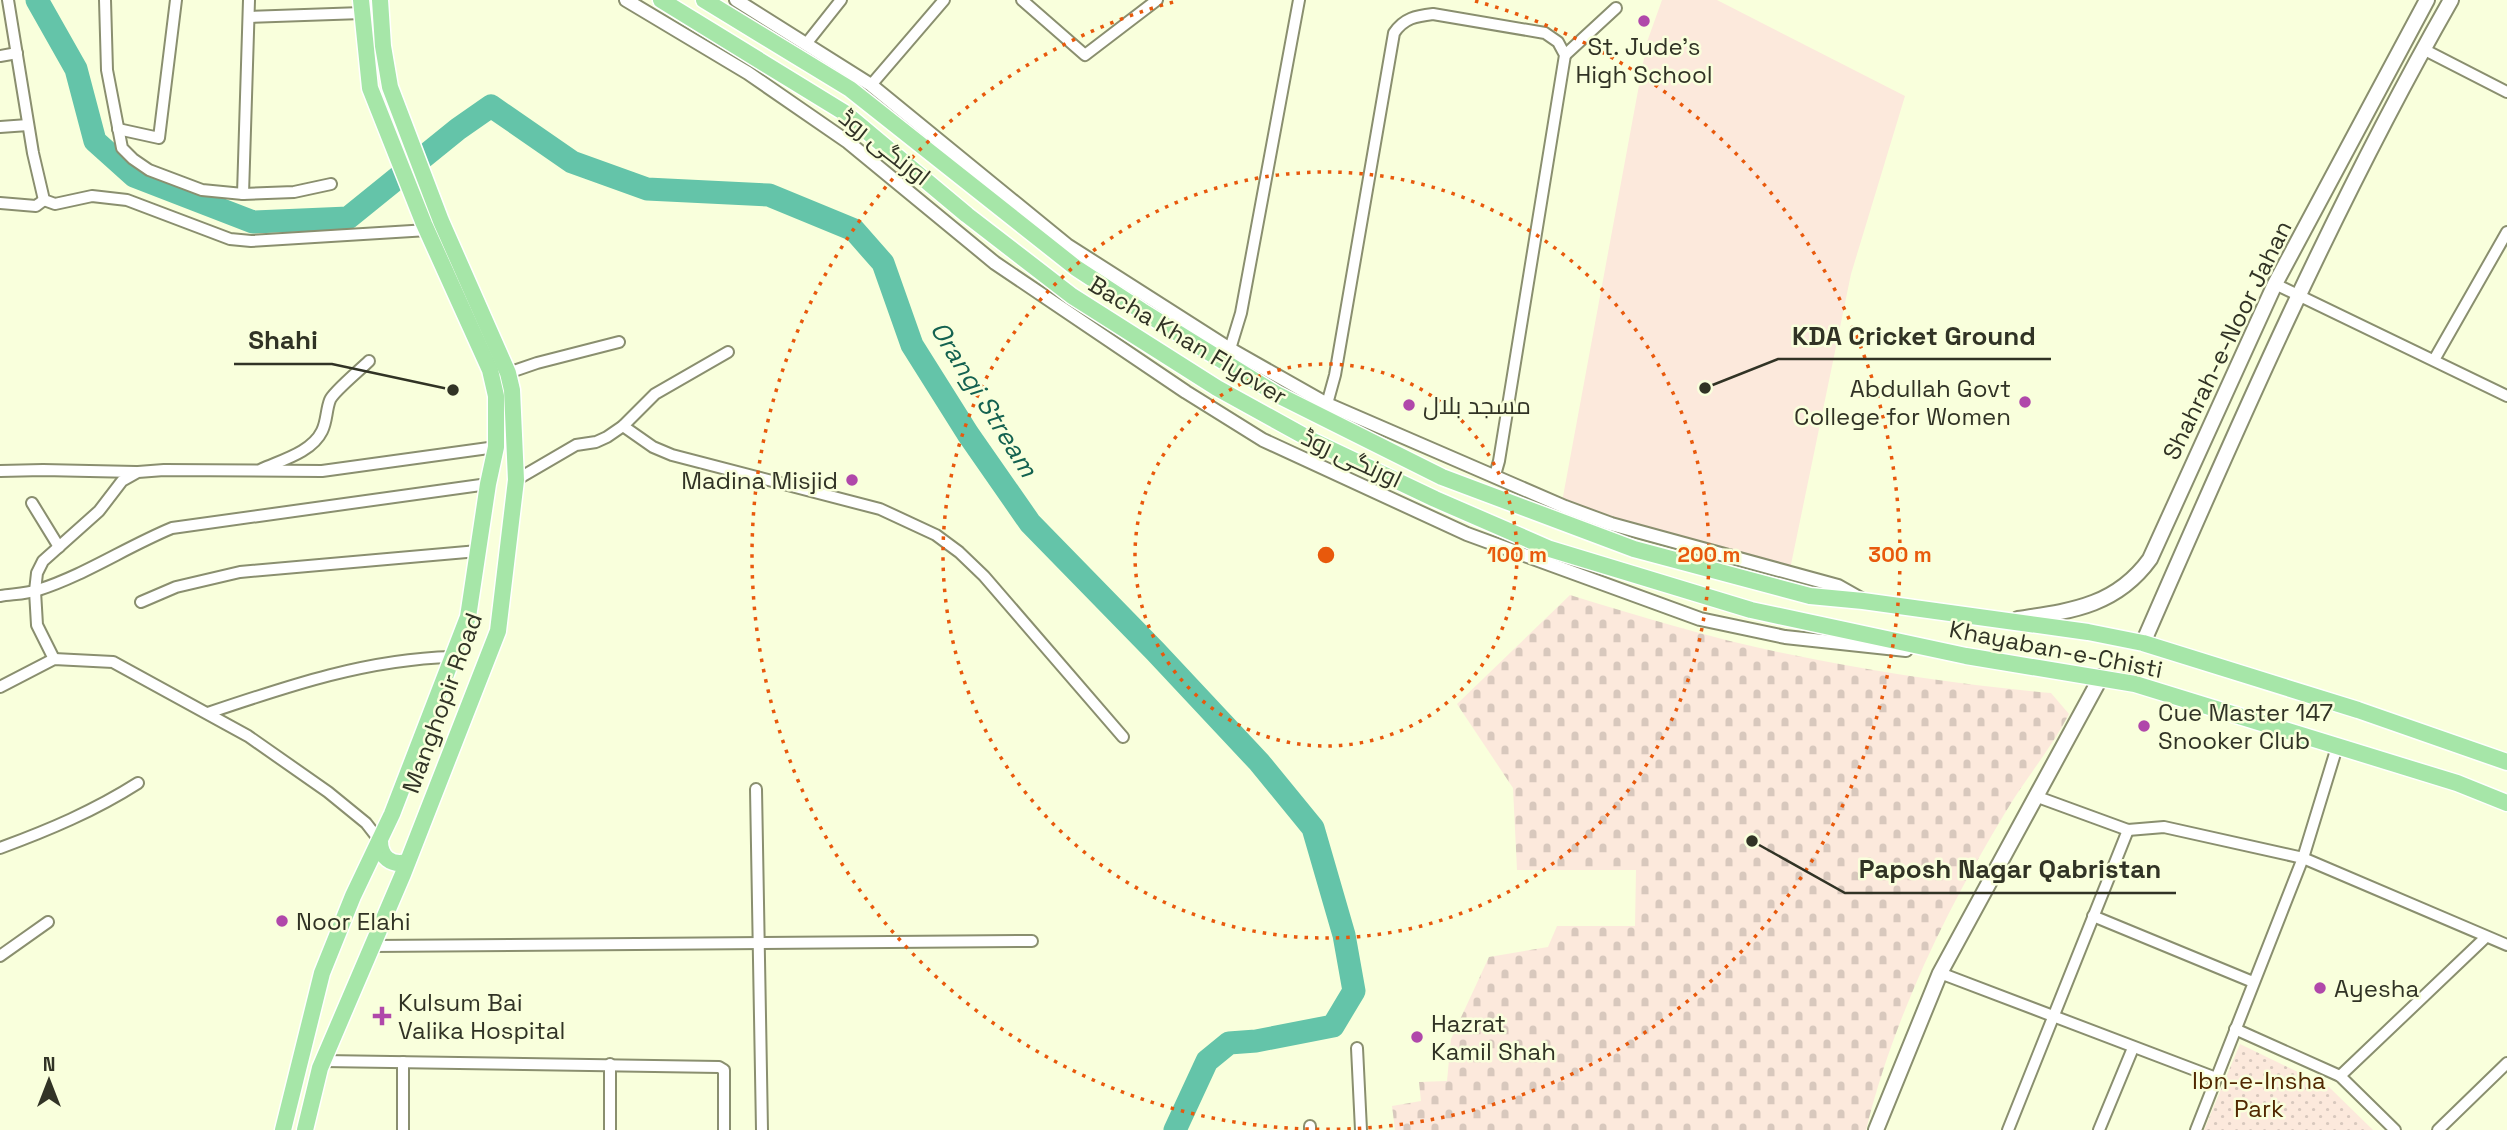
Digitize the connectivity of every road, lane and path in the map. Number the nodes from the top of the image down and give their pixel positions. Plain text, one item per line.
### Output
1 (105, 0) edge
2 (176, 0) edge
3 (250, 0) edge
4 (380, 0) edge
5 (626, 0) edge
6 (661, 0) edge
7 (704, 0) edge
8 (736, 0) edge
9 (841, 0) edge
10 (944, 0) edge
11 (1022, 0) edge
12 (1157, 0) edge
13 (1299, 0) edge
14 (2427, 0) edge
15 (2451, 0) edge
16 (360, 4) edge
17 (6, 7) edge
18 (1616, 8) dead end
19 (249, 18) junction
20 (806, 44) junction
21 (2423, 49) junction
22 (17, 53) junction
23 (1565, 55) junction
24 (0, 56) edge
25 (871, 85) junction
26 (2507, 92) edge
27 (29, 125) junction
28 (0, 127) edge
29 (118, 129) junction
30 (331, 184) dead end
31 (243, 194) junction
32 (44, 200) junction
33 (0, 204) edge
34 (431, 225) junction
35 (2507, 232) edge
36 (2275, 284) junction
37 (2298, 293) junction
38 (620, 342) dead end
39 (1230, 349) junction
40 (728, 352) dead end
41 (2434, 360) junction
42 (369, 361) dead end
43 (508, 373) junction
44 (2507, 396) edge
45 (1327, 404) junction
46 (623, 426) junction
47 (496, 447) junction
48 (260, 470) junction
49 (0, 471) edge
50 (138, 472) junction
51 (1495, 475) junction
52 (516, 481) junction
53 (488, 484) junction
54 (32, 503) dead end
55 (59, 547) junction
56 (478, 551) junction
57 (1760, 584) joint
58 (35, 591) junction
59 (0, 596) edge
60 (1863, 601) junction
61 (141, 602) dead end
62 (1751, 610) joint
63 (2006, 621) junction
64 (2143, 643) junction
65 (1966, 656) junction
66 (452, 657) junction
67 (54, 659) junction
68 (2101, 677) junction
69 (0, 687) edge
70 (208, 713) junction
71 (1123, 737) dead end
72 (2337, 747) junction
73 (2507, 762) edge
74 (138, 783) dead end
75 (756, 789) dead end
76 (2035, 796) junction
77 (2507, 803) edge
78 (2128, 830) junction
79 (380, 841) junction
80 (0, 848) edge
81 (2304, 859) junction
82 (407, 862) junction
83 (365, 872) junction
84 (399, 883) junction
85 (2093, 916) junction
86 (48, 922) dead end
87 (2486, 936) junction
88 (1032, 941) dead end
89 (758, 943) junction
90 (372, 946) junction
91 (2507, 946) edge
92 (0, 956) edge
93 (1940, 972) junction
94 (2253, 982) junction
95 (2053, 1015) junction
96 (2235, 1029) junction
97 (1357, 1048) dead end
98 (2133, 1048) junction
99 (323, 1061) junction
100 (402, 1062) junction
101 (2507, 1063) edge
102 (610, 1064) junction
103 (2340, 1076) junction
104 (2216, 1078) junction
105 (283, 1130) edge
106 (305, 1130) edge
107 (403, 1130) edge
108 (610, 1130) edge
109 (724, 1130) edge
110 (762, 1130) edge
111 (1362, 1130) edge
112 (1876, 1130) edge
113 (2008, 1130) edge
114 (2099, 1130) edge
115 (2196, 1130) edge
116 (2395, 1130) edge
117 (2438, 1130) edge

1 - 29 street
2 - 29 street
3 - 19 street
4 - 34 main road, Manghopir Road
5 - 65 street, اورنگی روڈ
6 - 62 main road, Bacha Khan Flyover
7 - 57 main road, Bacha Khan Flyover
8 - 20 street, اورنگی روڈ
9 - 20 street
10 - 25 street
11 - 12 street
13 - 39 street
14 - 36 main road, Shahrah-e-Noor Jahan
15 - 21 main road, Shahrah-e-Noor Jahan
16 - 19 street
16 - 34 main road, Manghopir Road
17 - 22 street
18 - 23 street
19 - 31 street
20 - 25 street, اورنگی روڈ
21 - 26 street
21 - 37 main road, Shahrah-e-Noor Jahan
22 - 24 street
22 - 27 street
23 - 45 street
23 - 51 street
25 - 39 street, اورنگی روڈ
27 - 28 street
27 - 32 street
29 - 31 street
30 - 31 street
32 - 33 street
32 - 34 street
34 - 43 main road, Manghopir Road
34 - 47 main road, Manghopir Road
35 - 41 street
36 - 37 street
36 - 63 main road, Shahrah-e-Noor Jahan
37 - 41 street
37 - 64 main road, Shahrah-e-Noor Jahan
38 - 43 street
39 - 45 street, اورنگی روڈ
40 - 46 street
41 - 44 street
42 - 48 street
43 - 52 main road, Manghopir Road
45 - 51 street, اورنگی روڈ
46 - 52 street
46 - 71 street
47 - 48 street
47 - 53 main road, Manghopir Road
48 - 50 street
49 - 50 street
50 - 55 street
51 - 60 street, اورنگی روڈ
52 - 82 main road, Manghopir Road
53 - 56 main road, Manghopir Road
53 - 58 street
54 - 55 street
55 - 58 street
56 - 61 street
56 - 66 main road, Manghopir Road
57 - 60 main road, Khayaban-e-Chisti
58 - 59 street
58 - 67 street
60 - 63 main road, Khayaban-e-Chisti
62 - 65 main road, Khayaban-e-Chisti
63 - 64 main road, Khayaban-e-Chisti
64 - 73 main road, Khayaban-e-Chisti
65 - 68 main road, Khayaban-e-Chisti
66 - 70 street
66 - 79 main road, Manghopir Road
67 - 69 street
67 - 70 street
68 - 72 main road, Khayaban-e-Chisti
68 - 76 main road
70 - 79 street
72 - 77 main road, Khayaban-e-Chisti
72 - 81 street
74 - 80 street
75 - 89 street
76 - 78 street
76 - 93 main road
78 - 81 street
78 - 85 street
79 - 82 main road
79 - 83 main road, Manghopir Road
81 - 87 street
81 - 94 street
82 - 84 main road, Manghopir Road
83 - 84 main road
83 - 105 main road, Manghopir Road
84 - 90 main road, Manghopir Road
85 - 94 street
85 - 95 street
86 - 92 street
87 - 91 street
87 - 103 street
88 - 89 street
89 - 90 street
89 - 110 street
90 - 99 main road, Manghopir Road
93 - 95 street
93 - 112 main road
94 - 96 street
95 - 98 street
95 - 113 street
96 - 103 street
96 - 104 street
97 - 111 street
98 - 104 street
98 - 114 street
99 - 100 street
99 - 106 main road, Manghopir Road
100 - 102 street
100 - 107 street
101 - 117 street
102 - 108 street
102 - 109 street
103 - 116 street
104 - 115 street

